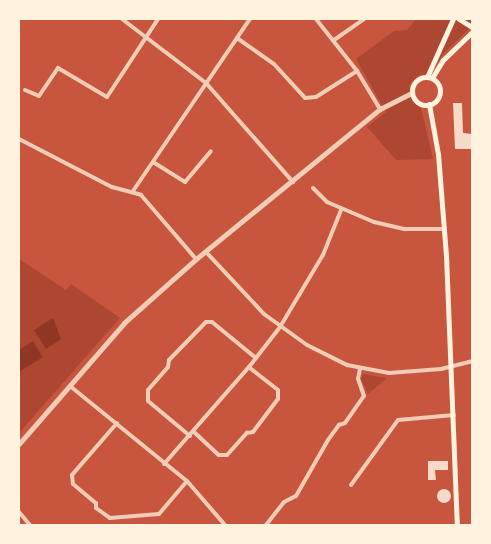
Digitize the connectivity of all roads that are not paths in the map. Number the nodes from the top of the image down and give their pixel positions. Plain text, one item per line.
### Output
1 (122, 19) edge
2 (158, 19) edge
3 (250, 19) edge
4 (316, 19) edge
5 (364, 19) edge
6 (452, 19) edge
7 (459, 19) edge
8 (472, 27) edge
9 (472, 32) edge
10 (145, 36) junction
11 (237, 38) junction
12 (334, 40) junction
13 (357, 71) junction
14 (430, 78) junction
15 (206, 82) junction
16 (25, 90) dead end
17 (412, 92) junction
18 (429, 104) junction
19 (380, 110) junction
20 (19, 139) edge
21 (211, 151) dead end
22 (153, 162) junction
23 (293, 182) junction
24 (312, 188) dead end
25 (133, 191) junction
26 (342, 210) junction
27 (444, 229) junction
28 (206, 252) junction
29 (196, 259) junction
30 (280, 327) junction
31 (256, 358) junction
32 (472, 361) edge
33 (451, 366) junction
34 (249, 367) junction
35 (360, 369) junction
36 (70, 386) junction
37 (454, 415) junction
38 (117, 423) junction
39 (194, 432) junction
40 (190, 436) junction
41 (19, 444) edge
42 (164, 464) junction
43 (187, 481) junction
44 (351, 485) dead end
45 (19, 512) edge
46 (30, 525) edge
47 (225, 525) edge
48 (266, 525) edge
49 (457, 525) edge

1 - 10 street
2 - 10 street
3 - 11 street
4 - 12 street
5 - 12 street
6 - 14 main road
7 - 8 main road
9 - 14 main road
10 - 15 street
10 - 16 street
11 - 13 street
11 - 15 street
12 - 13 street
13 - 19 street
14 - 17 main road
14 - 18 main road
15 - 22 street
15 - 23 street
17 - 18 main road
17 - 19 street
18 - 27 main road
19 - 23 street
20 - 25 street
21 - 22 street
22 - 25 street
23 - 28 street
24 - 26 street
25 - 29 street
26 - 27 street
26 - 30 street
27 - 33 main road
28 - 29 street
28 - 30 street
29 - 36 street
30 - 31 street
30 - 35 street
31 - 34 street
31 - 40 street
32 - 33 street
33 - 35 street
33 - 37 main road
34 - 39 street
34 - 39 street
35 - 48 street
36 - 38 street
36 - 41 street
37 - 44 street
37 - 49 main road
38 - 42 street
38 - 43 street
39 - 40 street
40 - 42 street
42 - 43 street
43 - 47 street
45 - 46 street

